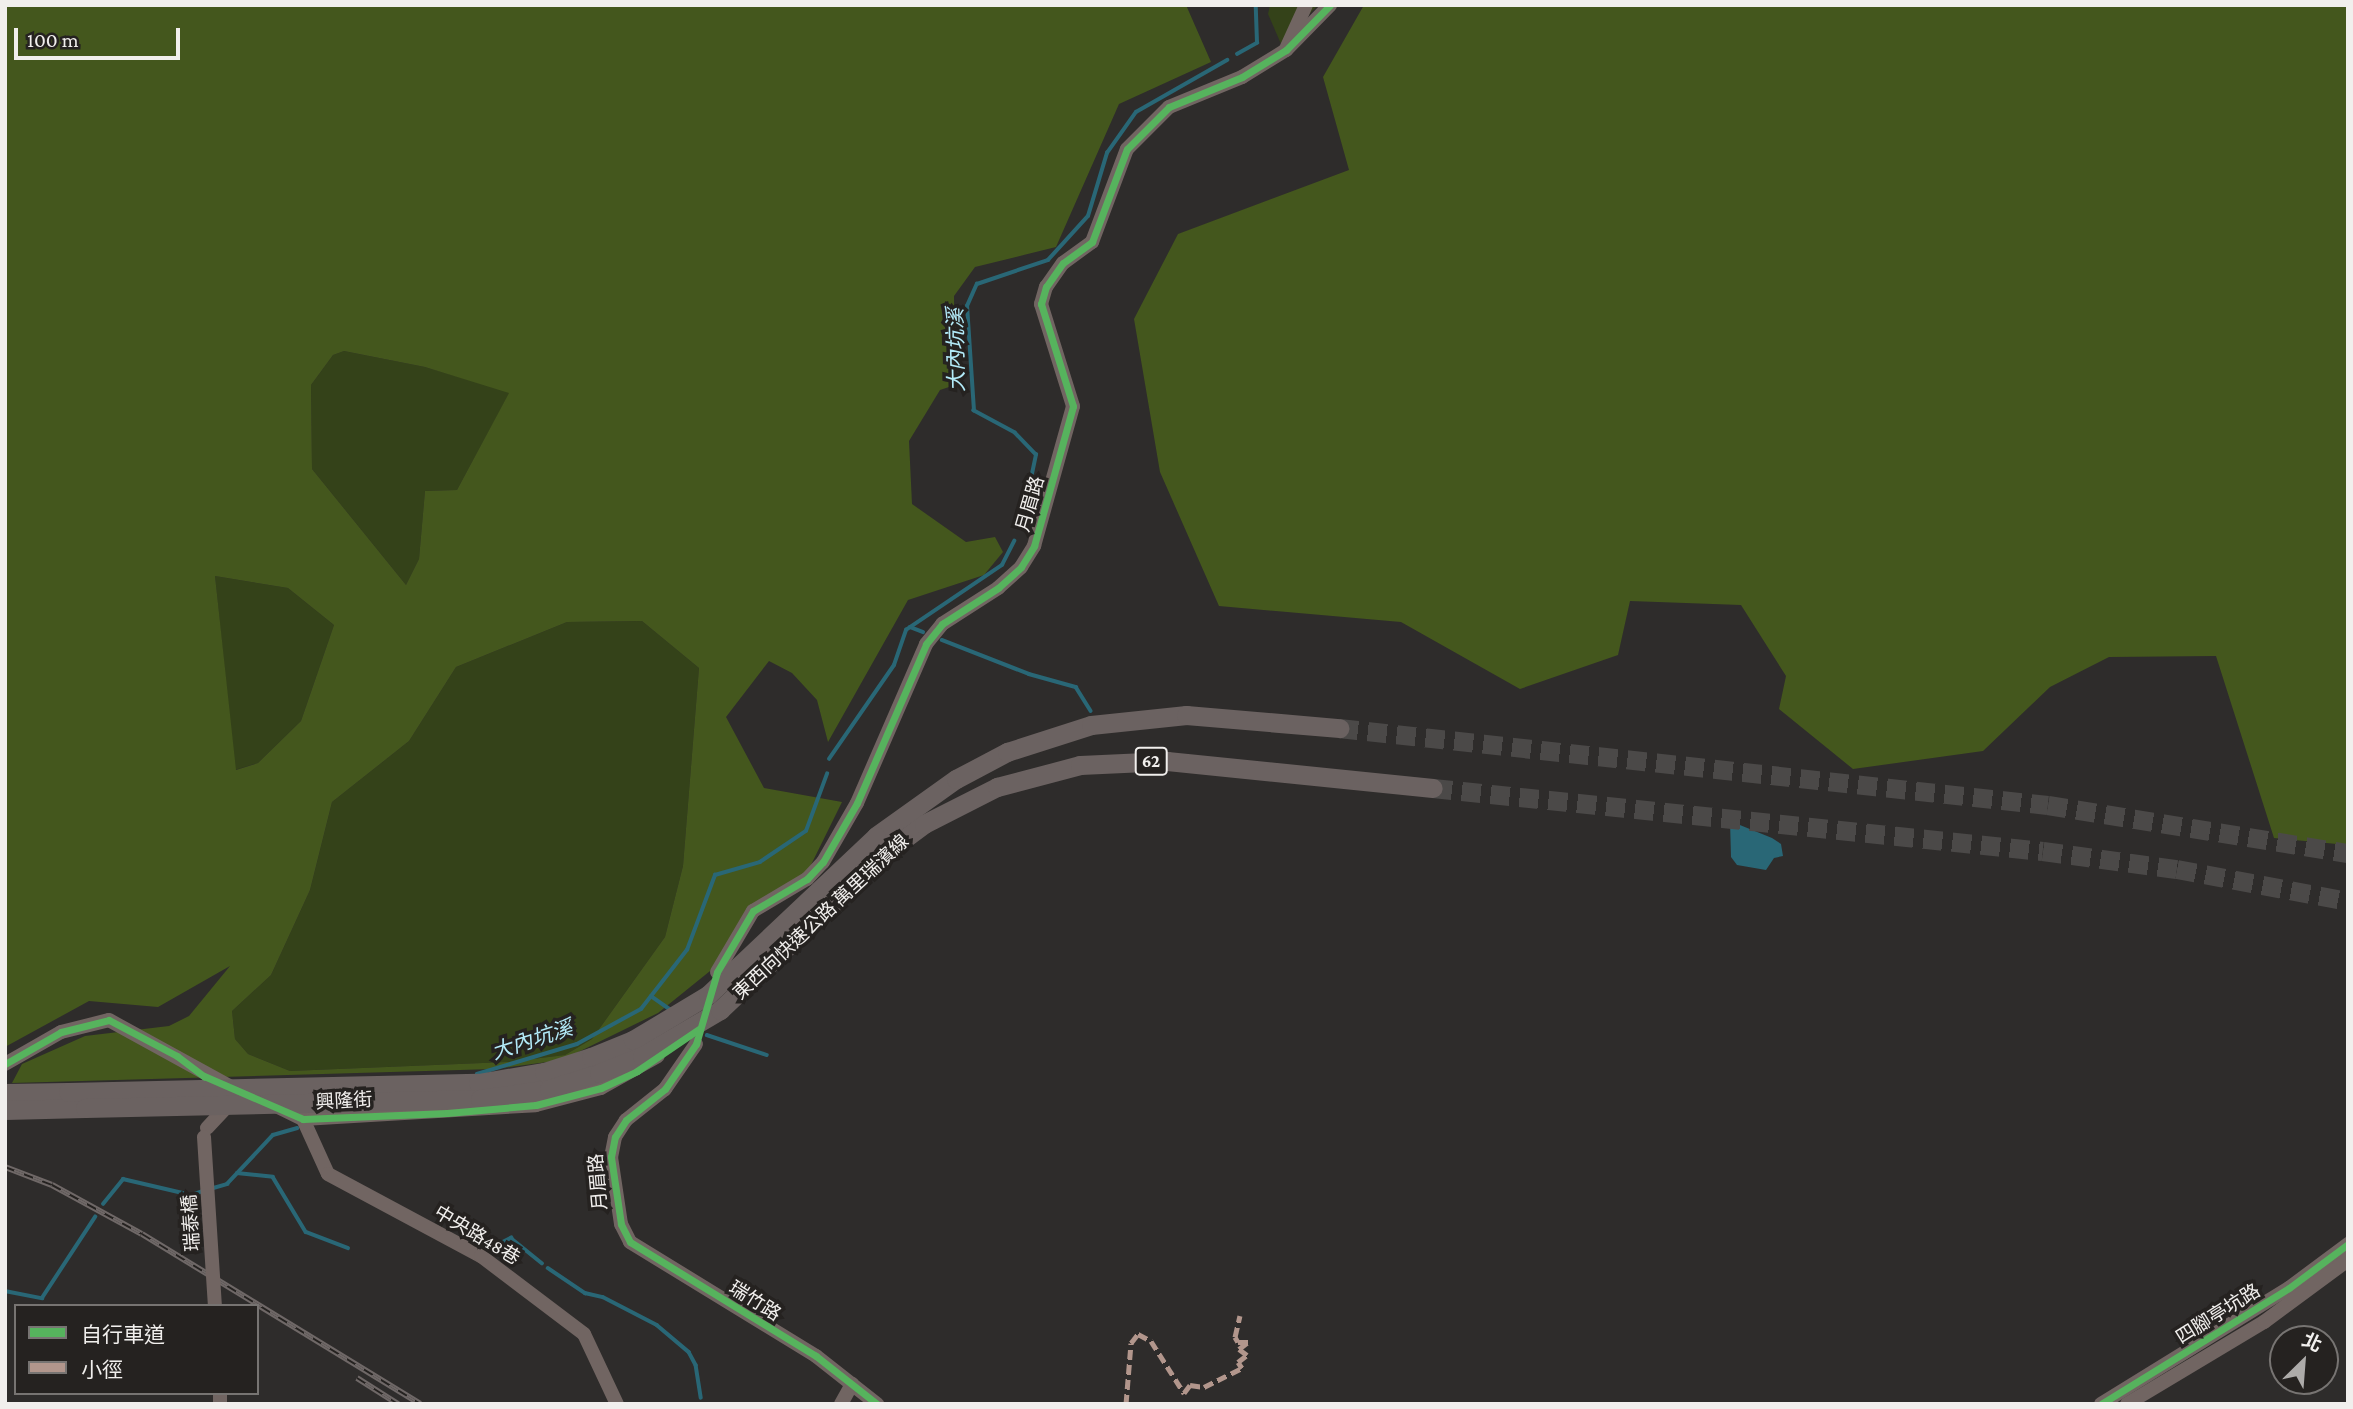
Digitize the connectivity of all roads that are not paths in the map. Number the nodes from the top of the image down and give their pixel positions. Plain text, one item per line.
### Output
1 (1306, 5) edge
2 (1330, 5) edge
3 (1286, 50) junction
4 (1339, 728) tunnel mouth
5 (1433, 788) tunnel mouth
6 (883, 843) junction
7 (717, 972) dead end
8 (698, 1037) joint
9 (5, 1064) edge
10 (204, 1076) junction
11 (5, 1093) edge
12 (256, 1096) junction
13 (5, 1110) edge
14 (303, 1119) junction
15 (206, 1133) junction
16 (621, 1224) joint
17 (2348, 1244) edge
18 (2348, 1260) edge
19 (215, 1304) edge
20 (852, 1384) junction
21 (617, 1404) edge
22 (841, 1404) edge
23 (877, 1404) edge
24 (2101, 1404) edge
25 (2127, 1404) edge

1 - 3 street
2 - 3 street, 月眉路
3 - 7 street, 月眉路
4 - 6 highway, 東西向快速公路 萬里瑞濱線 / 62
5 - 6 highway, 東西向快速公路 萬里瑞濱線 / 62
6 - 11 highway, 東西向快速公路 萬里瑞濱線 / 62, bridge
6 - 13 highway, 東西向快速公路 萬里瑞濱線 / 62, bridge
8 - 14 street, 興隆街
8 - 16 street, 月眉路
9 - 10 street, 興隆街
10 - 12 street, 興隆街
10 - 15 street, 瑞泰橋
12 - 14 street, 興隆街
12 - 15 street
14 - 21 street, 中央路48巷
15 - 19 street, 瑞泰橋, bridge
16 - 20 street, 瑞竹路
17 - 24 street, 四腳亭坑路
18 - 25 street, 四腳亭坑路
20 - 22 street
20 - 23 street, 瑞竹路

